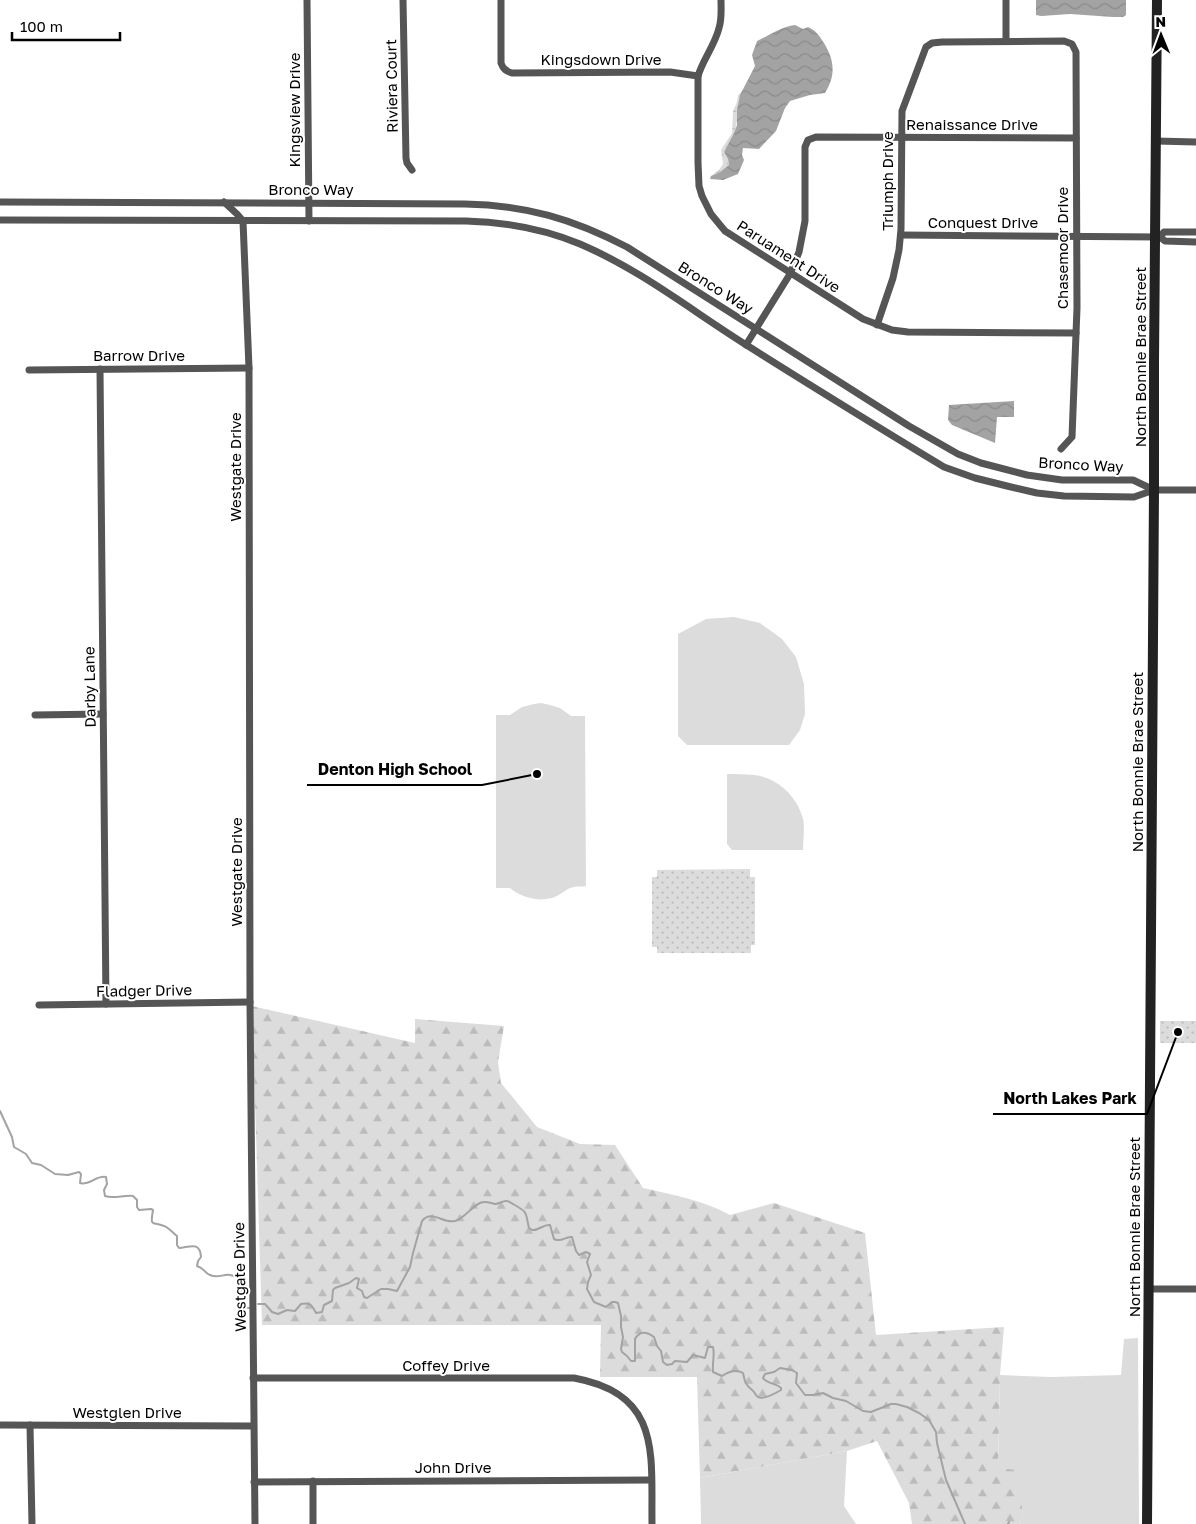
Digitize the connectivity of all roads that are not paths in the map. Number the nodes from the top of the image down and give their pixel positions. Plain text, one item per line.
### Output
1 (307, 0) edge
2 (403, 0) edge
3 (501, 0) edge
4 (721, 0) edge
5 (1006, 0) edge
6 (1157, 0) edge
7 (1006, 42) junction
8 (698, 76) junction
9 (901, 137) junction
10 (1076, 138) junction
11 (1156, 141) junction
12 (1196, 142) edge
13 (412, 170) dead end
14 (0, 202) edge
15 (224, 202) junction
16 (308, 202) junction
17 (0, 220) edge
18 (244, 221) junction
19 (309, 221) junction
20 (1196, 232) edge
21 (901, 235) junction
22 (1076, 236) junction
23 (1158, 237) junction
24 (1196, 242) edge
25 (790, 274) junction
26 (877, 325) junction
27 (756, 329) junction
28 (1076, 333) junction
29 (746, 345) junction
30 (249, 368) junction
31 (28, 370) dead end
32 (100, 370) junction
33 (1061, 448) dead end
34 (1154, 490) junction
35 (1196, 490) edge
36 (103, 714) junction
37 (35, 716) dead end
38 (250, 1002) junction
39 (106, 1004) junction
40 (39, 1005) dead end
41 (1148, 1289) junction
42 (1196, 1289) edge
43 (253, 1378) junction
44 (0, 1425) edge
45 (30, 1425) junction
46 (253, 1426) junction
47 (651, 1480) junction
48 (314, 1481) junction
49 (254, 1482) junction
50 (32, 1524) edge
51 (255, 1524) edge
52 (313, 1524) edge
53 (652, 1524) edge
54 (1147, 1524) edge

1 - 16 street, Kingsview Drive
2 - 13 street, Riviera Court
3 - 8 street, Kingsdown Drive
4 - 8 street, Paruament Drive
5 - 7 street
6 - 11 main road, North Bonnie Brae Street
7 - 9 street, Triumph Drive
7 - 10 street, Chasemoor Drive
8 - 25 street, Paruament Drive
9 - 10 street, Renaissance Drive
9 - 21 street, Triumph Drive
9 - 25 street, Renaissance Drive
10 - 22 street, Chasemoor Drive
11 - 12 street
11 - 23 main road, North Bonnie Brae Street
14 - 15 street
15 - 16 street, Bronco Way
15 - 18 street
16 - 19 street, Kingsview Drive
16 - 27 street, Bronco Way
17 - 18 street
18 - 19 street, Bronco Way
18 - 30 street, Westgate Drive
19 - 29 street, Bronco Way
20 - 23 street
21 - 22 street, Conquest Drive
21 - 26 street, Triumph Drive
22 - 23 street, Conquest Drive
22 - 28 street, Chasemoor Drive
23 - 24 street
23 - 34 main road, North Bonnie Brae Street
25 - 26 street, Paruament Drive
25 - 27 street
26 - 28 street, Paruament Drive
27 - 29 street
27 - 34 street, Bronco Way
28 - 33 street, Chasemoor Drive
29 - 34 street, Bronco Way
30 - 32 street, Barrow Drive
30 - 38 street, Westgate Drive
31 - 32 street, Barrow Drive
32 - 36 street, Darby Lane
34 - 35 street
34 - 41 main road, North Bonnie Brae Street
36 - 37 street
36 - 39 street, Darby Lane
38 - 39 street, Fladger Drive
38 - 43 street, Westgate Drive
39 - 40 street, Fladger Drive
41 - 42 street
41 - 54 main road, North Bonnie Brae Street
43 - 46 street, Westgate Drive
43 - 47 street, Coffey Drive
44 - 45 street, Westglen Drive
45 - 46 street, Westglen Drive
45 - 50 street
46 - 49 street, Westgate Drive
47 - 48 street, John Drive
47 - 53 street
48 - 49 street, John Drive
48 - 52 street
49 - 51 street, Westgate Drive

